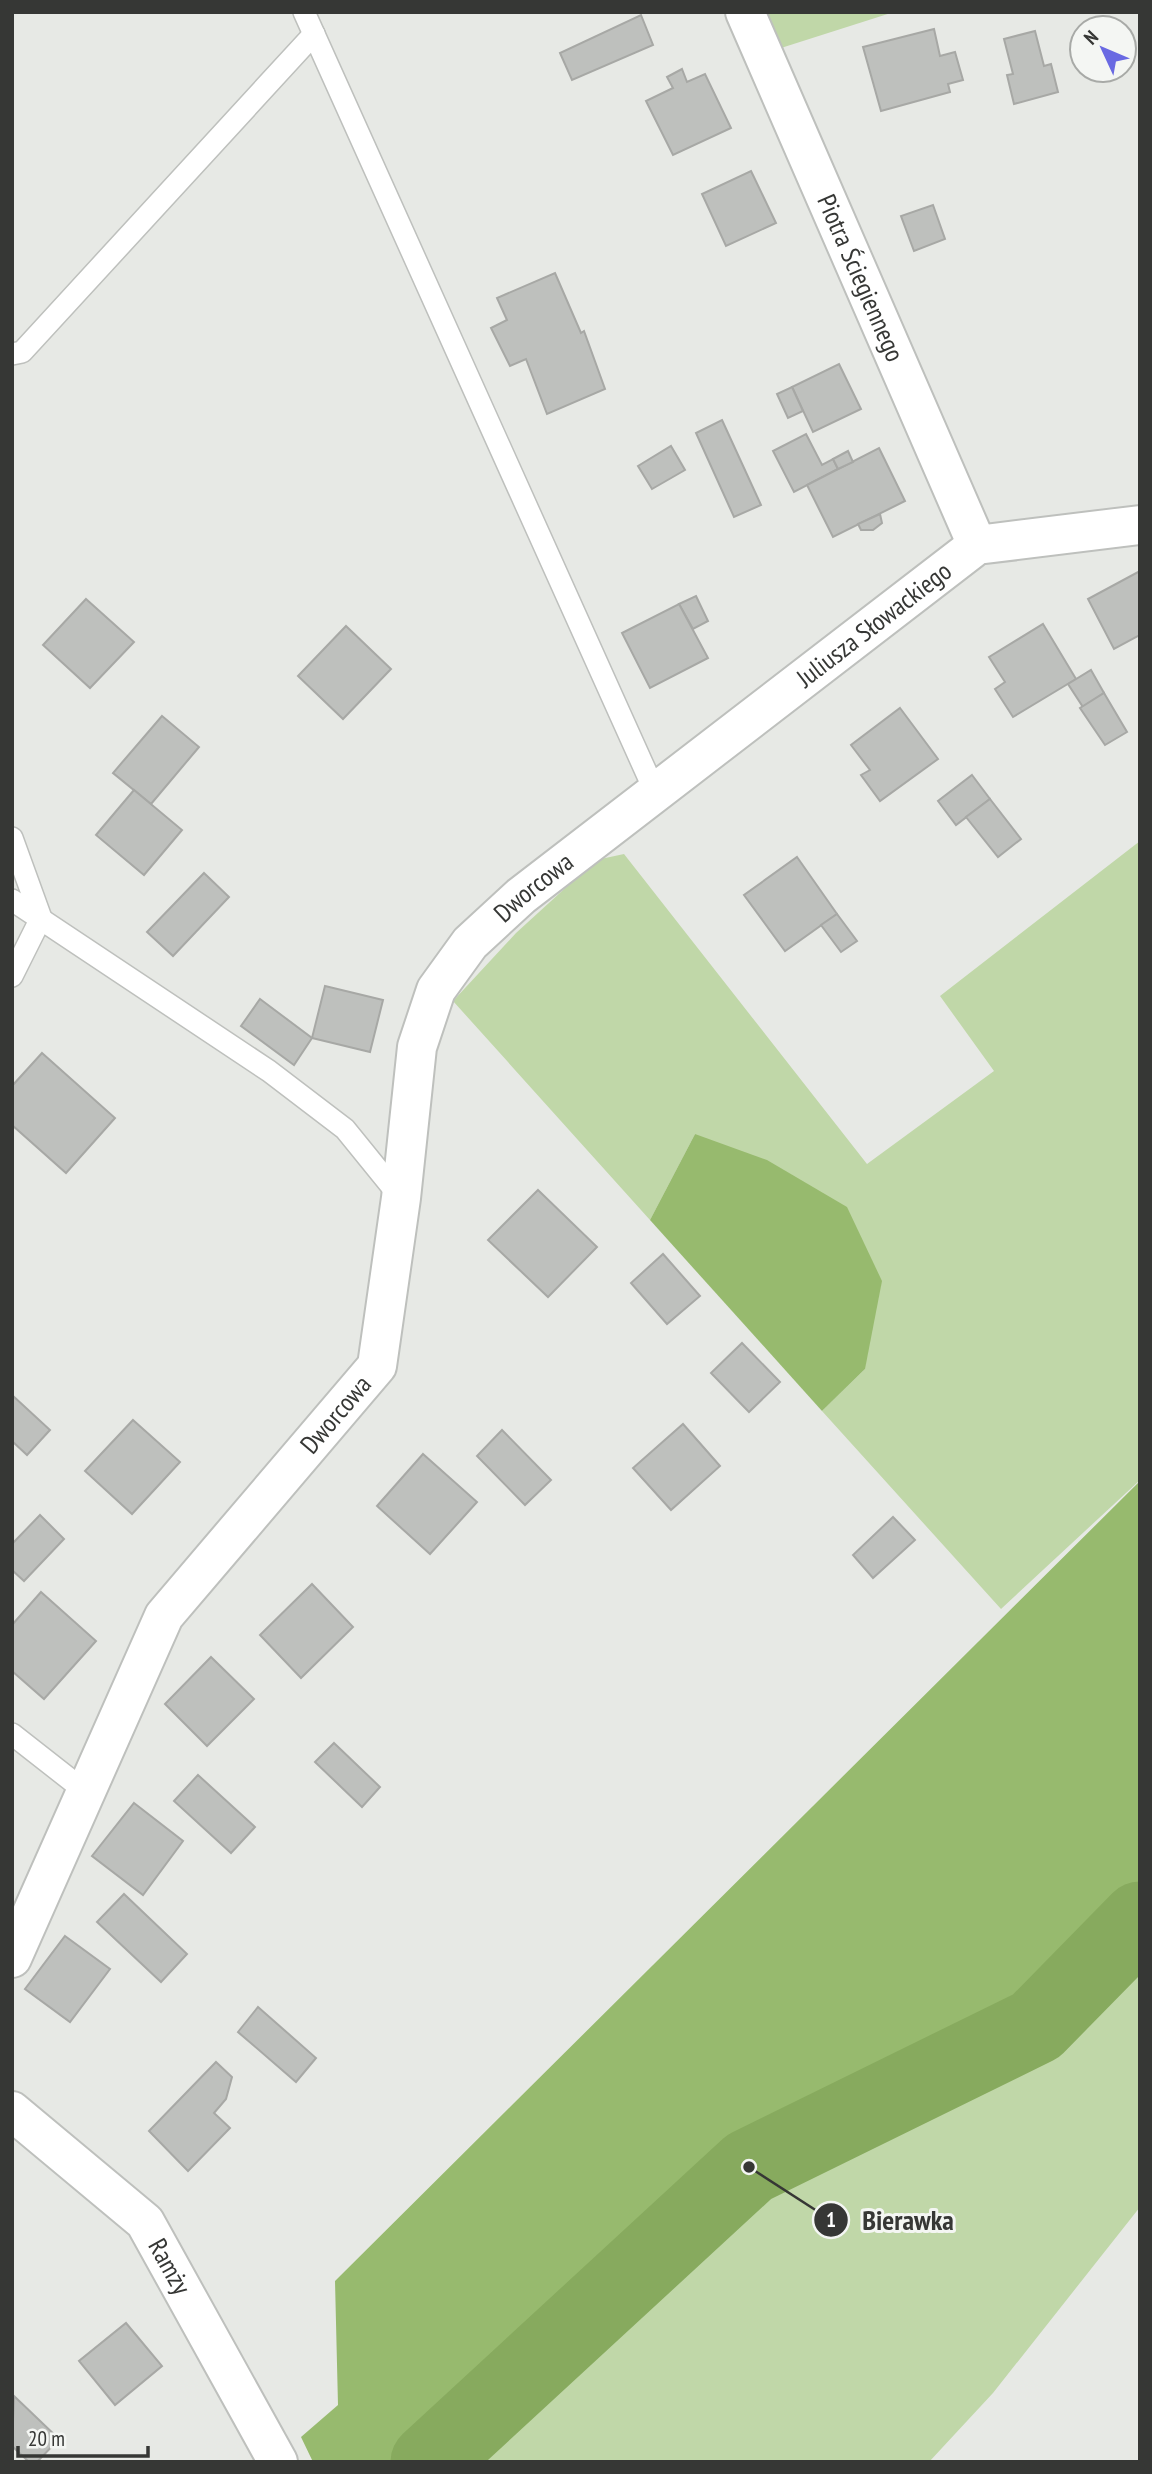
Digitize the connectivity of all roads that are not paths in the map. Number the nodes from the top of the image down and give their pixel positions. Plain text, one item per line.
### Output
1 (304, 12) edge
2 (745, 12) edge
3 (314, 34) junction
4 (12, 354) edge
5 (1140, 525) edge
6 (976, 545) junction
7 (648, 799) junction
8 (12, 838) edge
9 (12, 900) edge
10 (41, 918) junction
11 (12, 976) edge
12 (401, 1198) junction
13 (12, 1734) edge
14 (86, 1792) junction
15 (12, 1958) edge
16 (12, 2111) edge
17 (278, 2462) edge

1 - 3 lane
2 - 6 street, Piotra Ściegiennego
3 - 4 lane
3 - 7 lane
5 - 6 street, Juliusza Słowackiego
6 - 7 street, Juliusza Słowackiego
7 - 12 street, Dworcowa
8 - 10 lane
9 - 10 lane
10 - 11 lane
10 - 12 lane
12 - 14 street, Dworcowa
13 - 14 lane
14 - 15 street, Dworcowa
16 - 17 street, Ramży

